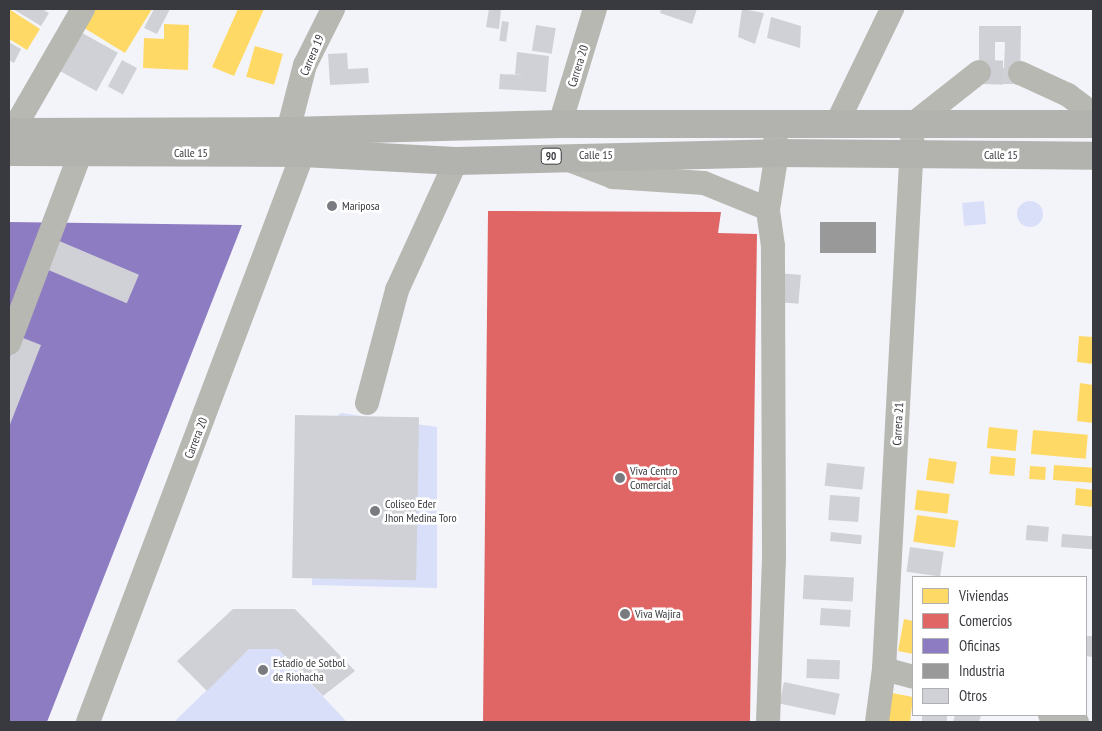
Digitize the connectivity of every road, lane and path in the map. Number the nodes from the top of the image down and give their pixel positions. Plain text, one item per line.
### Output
1 (83, 9) edge
2 (333, 9) edge
3 (595, 9) edge
4 (892, 9) edge
5 (978, 72) tunnel mouth
6 (1020, 73) tunnel mouth
7 (1093, 114) edge
8 (560, 124) junction
9 (913, 124) junction
10 (1093, 124) edge
11 (774, 125) junction
12 (836, 125) junction
13 (11, 129) edge
14 (288, 131) junction
15 (303, 153) junction
16 (777, 153) junction
17 (80, 154) junction
18 (559, 155) junction
19 (912, 155) junction
20 (1093, 156) edge
21 (456, 161) junction
22 (768, 209) junction
23 (9, 338) edge
24 (367, 403) dead end
25 (884, 669) junction
26 (912, 677) edge
27 (1054, 716) edge
28 (88, 722) edge
29 (768, 722) edge
30 (877, 722) edge
31 (1077, 722) edge

1 - 13 street
2 - 14 street, Carrera 19
3 - 8 street, Carrera 20
4 - 12 street
5 - 9 street
6 - 7 street
8 - 11 highway, Calle 15
8 - 14 highway, Calle 15
9 - 10 highway, Calle 15
9 - 12 highway, Calle 15
9 - 19 street, Carrera 21
11 - 12 highway, Calle 15
11 - 16 street
13 - 14 highway, Calle 15
13 - 17 highway, Calle 15 / 90
15 - 17 highway, Calle 15 / 90
15 - 21 highway, Calle 15 / 90
15 - 28 street, Carrera 20
16 - 18 highway, Calle 15 / 90
16 - 19 highway, Calle 15 / 90
16 - 22 street
17 - 23 street
18 - 21 highway, Calle 15 / 90
18 - 22 street
19 - 20 highway, Calle 15 / 90
19 - 25 street, Carrera 21
21 - 24 street
22 - 29 street
25 - 26 street
25 - 30 street, Carrera 21
27 - 31 street

